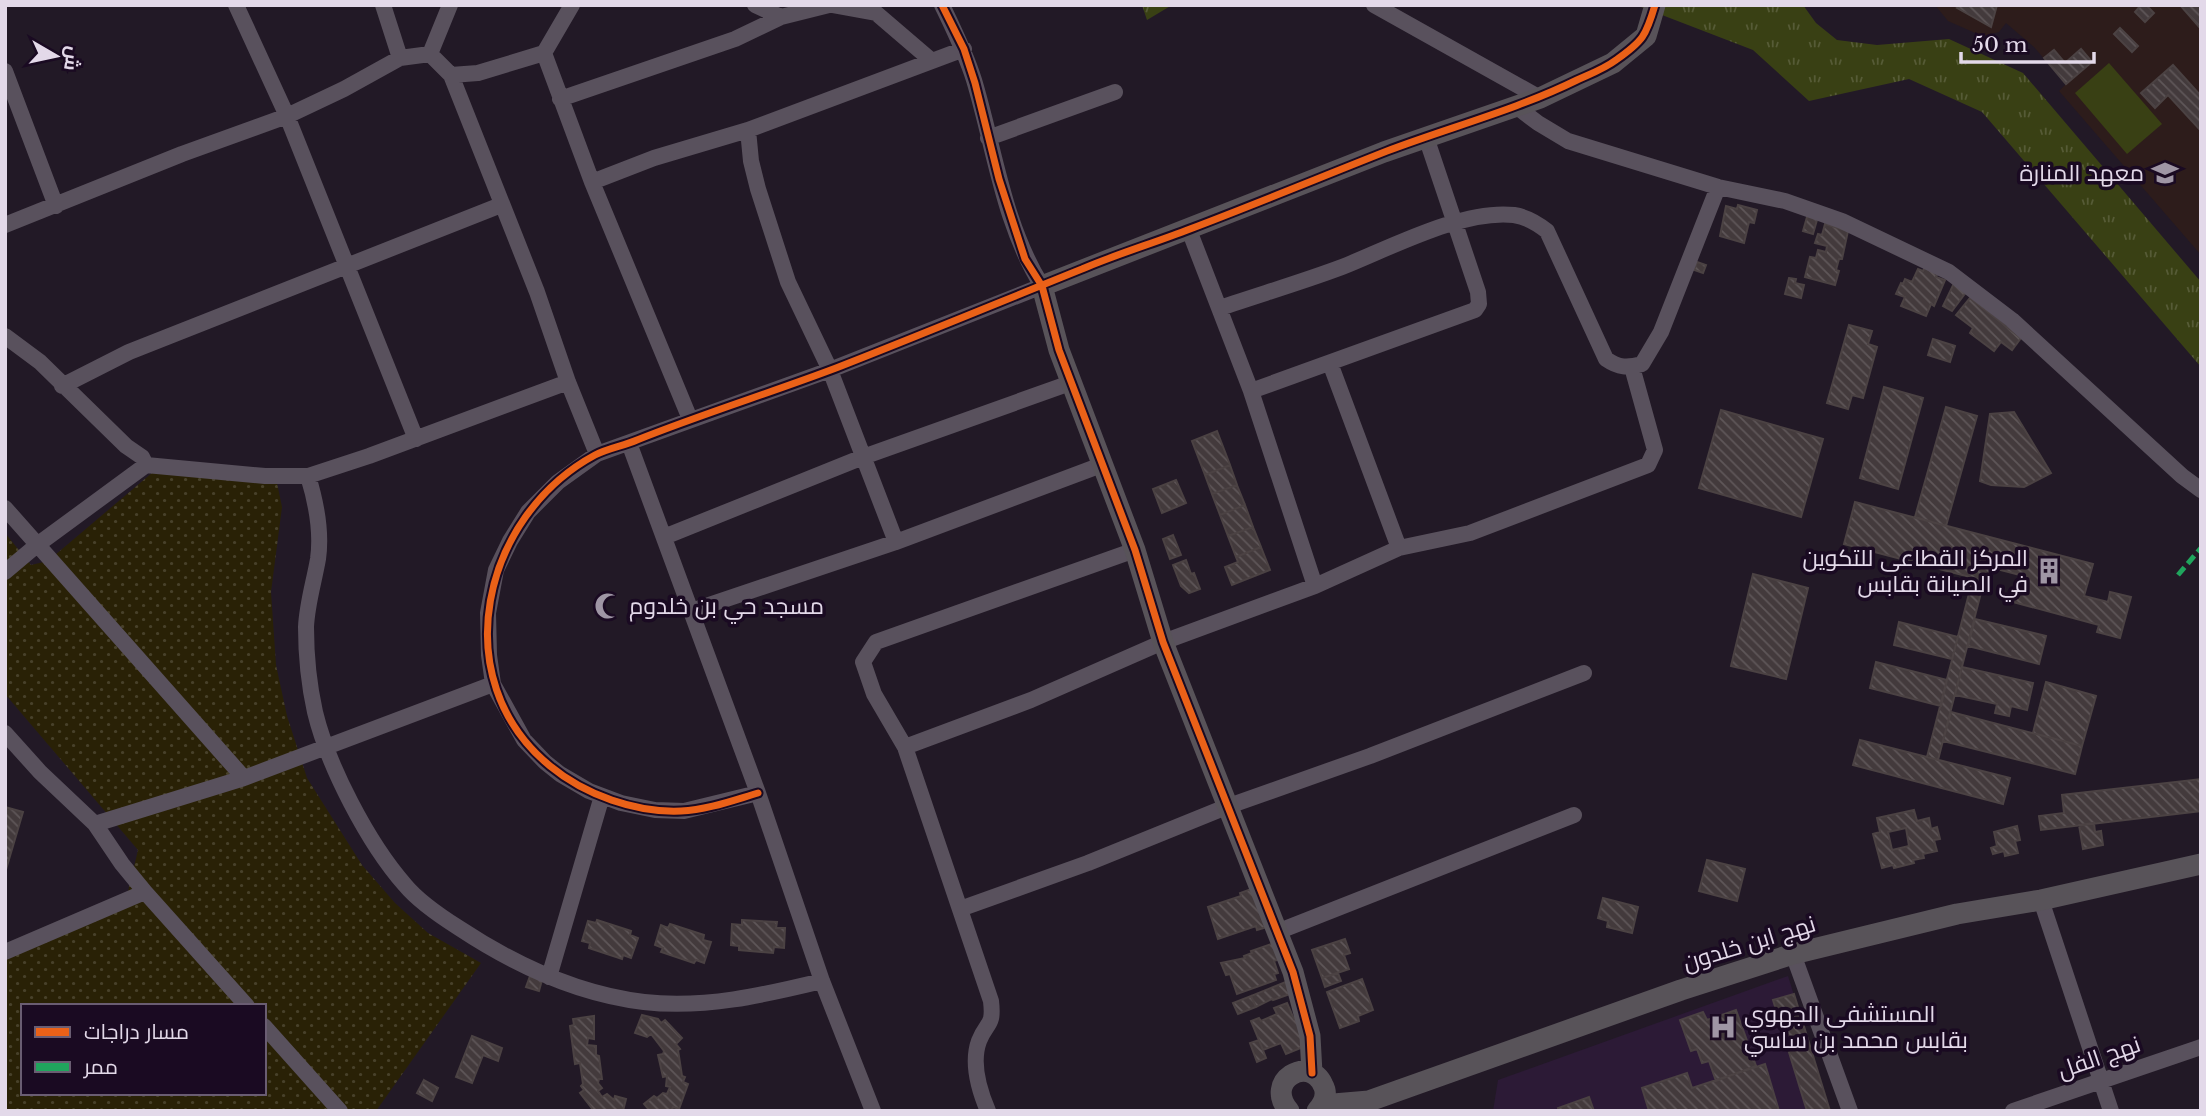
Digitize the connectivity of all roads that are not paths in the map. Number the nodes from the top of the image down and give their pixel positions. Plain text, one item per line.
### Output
1 (236, 5) edge
2 (383, 5) edge
3 (450, 5) edge
4 (572, 5) edge
5 (755, 5) edge
6 (831, 5) edge
7 (943, 5) edge
8 (1374, 5) edge
9 (1655, 5) edge
10 (781, 18) junction
11 (964, 49) junction
12 (430, 54) junction
13 (544, 54) junction
14 (400, 58) junction
15 (932, 61) junction
16 (5, 71) edge
17 (451, 75) junction
18 (1115, 92) dead end
19 (1540, 98) junction
20 (560, 99) junction
21 (1517, 107) junction
22 (286, 116) junction
23 (748, 130) junction
24 (1426, 137) junction
25 (988, 138) junction
26 (592, 182) junction
27 (1718, 187) junction
28 (501, 205) junction
29 (56, 206) junction
30 (1455, 222) junction
31 (5, 225) edge
32 (1189, 230) junction
33 (345, 265) junction
34 (1042, 286) junction
35 (1220, 308) junction
36 (5, 336) edge
37 (1330, 363) junction
38 (1632, 367) junction
39 (830, 370) junction
40 (568, 382) junction
41 (1073, 382) junction
42 (62, 386) junction
43 (1251, 391) junction
44 (690, 419) junction
45 (416, 439) junction
46 (629, 443) junction
47 (597, 454) junction
48 (863, 457) junction
49 (1104, 464) junction
50 (146, 465) junction
51 (308, 476) junction
52 (2201, 490) edge
53 (5, 508) edge
54 (664, 537) junction
55 (897, 542) junction
56 (37, 545) junction
57 (1399, 548) junction
58 (1135, 550) junction
59 (5, 572) edge
60 (1315, 586) junction
61 (691, 611) junction
62 (1163, 642) junction
63 (1584, 673) dead end
64 (493, 684) junction
65 (5, 733) edge
66 (326, 745) junction
67 (905, 747) junction
68 (244, 778) junction
69 (758, 793) junction
70 (602, 796) junction
71 (1226, 807) junction
72 (1574, 815) dead end
73 (95, 824) junction
74 (2201, 864) edge
75 (145, 892) junction
76 (2041, 901) junction
77 (960, 909) junction
78 (1277, 932) junction
79 (5, 952) edge
80 (1793, 954) junction
81 (549, 978) junction
82 (822, 981) junction
83 (245, 1004) edge
84 (266, 1028) edge
85 (2201, 1047) edge
86 (1312, 1073) junction
87 (2101, 1080) junction
88 (1320, 1108) edge
89 (340, 1111) edge
90 (873, 1111) edge
91 (988, 1111) edge
92 (1289, 1111) edge
93 (1850, 1111) edge
94 (2013, 1111) edge
95 (2111, 1111) edge

1 - 22 street
2 - 14 street
3 - 12 street
4 - 13 street
5 - 10 street
6 - 10 street
6 - 15 street
7 - 11 street
8 - 19 street
9 - 19 street
10 - 20 street
11 - 15 street
11 - 25 street
12 - 14 street
12 - 17 street
13 - 17 street
13 - 20 street
14 - 22 street
15 - 23 street
16 - 29 street
17 - 28 street
18 - 25 street
19 - 21 street
20 - 26 street
21 - 24 street
21 - 27 street
22 - 29 street
22 - 33 street
23 - 26 street
23 - 39 street
24 - 30 street
24 - 32 street
25 - 34 street
26 - 44 street
27 - 38 street
27 - 52 street
28 - 33 street
28 - 40 street
29 - 31 street
30 - 35 street
30 - 37 street
30 - 38 street
32 - 34 street
32 - 35 street
33 - 42 street
33 - 45 street
34 - 39 street
34 - 41 street
35 - 43 street
36 - 42 street
37 - 43 street
37 - 57 street
38 - 57 street
39 - 44 street
39 - 48 street
40 - 45 street
40 - 47 street
41 - 48 street
41 - 49 street
42 - 50 street
43 - 60 street
44 - 46 street
45 - 51 street
46 - 47 street
46 - 54 street
47 - 64 street
48 - 54 street
48 - 55 street
49 - 55 street
49 - 58 street
50 - 51 street
50 - 56 street
51 - 66 street
53 - 56 street
54 - 61 street
55 - 61 street
56 - 59 street
56 - 68 street
57 - 60 street
58 - 62 street
58 - 67 street
60 - 62 street
61 - 69 street
62 - 67 street
62 - 71 street
63 - 71 street
64 - 66 street
64 - 70 street
65 - 73 street
66 - 68 street
66 - 81 street
67 - 77 street
68 - 73 street
69 - 70 street
69 - 82 street
70 - 81 street
71 - 77 street
71 - 78 street
72 - 78 street
73 - 75 street
74 - 76 street, نهج ابن خلدون
75 - 79 street
75 - 83 street
76 - 80 street, نهج ابن خلدون
76 - 87 street
77 - 91 street
78 - 86 street
80 - 88 street, نهج ابن خلدون
80 - 93 street
81 - 82 street
82 - 90 street
84 - 89 street
85 - 87 street, نهج الفل
86 - 88 street
86 - 92 street
87 - 94 street, نهج الفل
87 - 95 street

